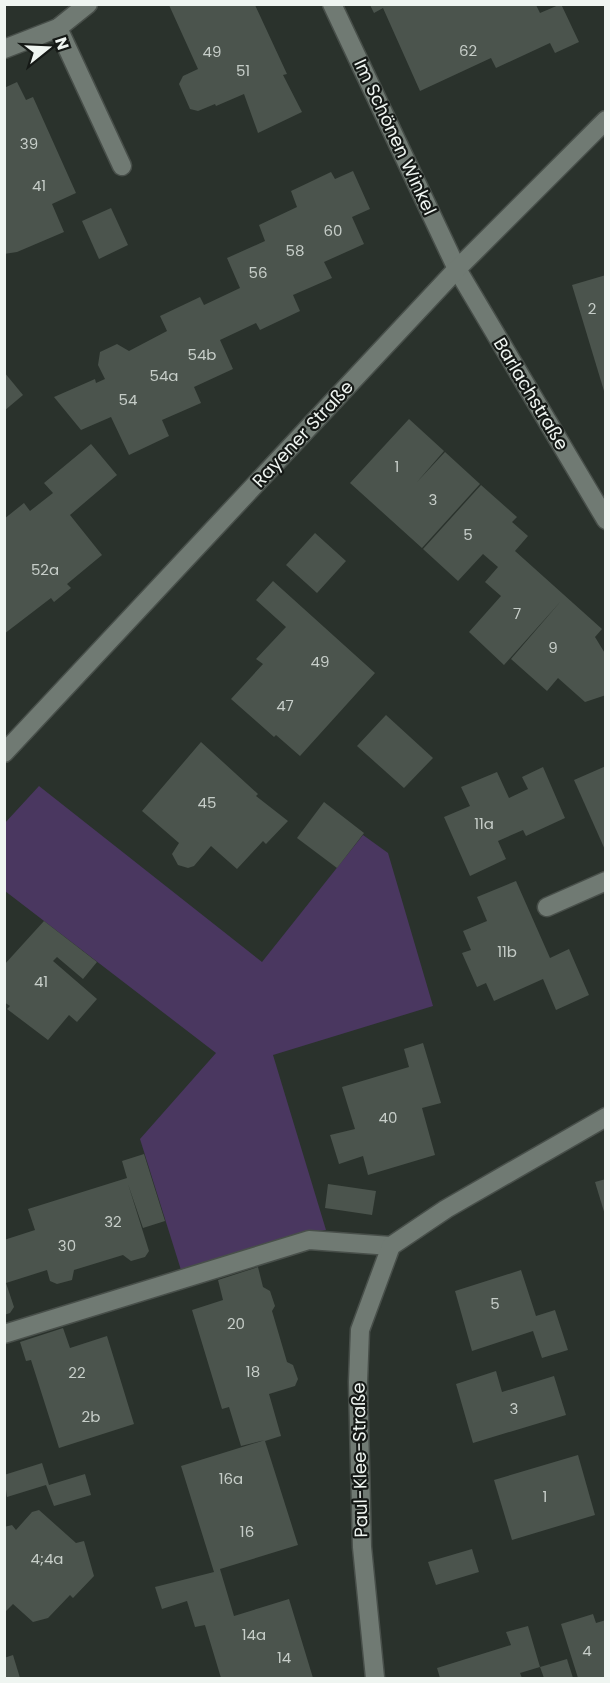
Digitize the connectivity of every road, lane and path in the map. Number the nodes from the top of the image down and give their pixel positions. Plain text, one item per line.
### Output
1 (88, 4) edge
2 (332, 4) edge
3 (58, 28) junction
4 (4, 49) edge
5 (606, 120) edge
6 (122, 166) dead end
7 (457, 269) junction
8 (606, 520) edge
9 (4, 753) edge
10 (606, 881) edge
11 (548, 907) dead end
12 (606, 1117) edge
13 (391, 1246) junction
14 (4, 1334) edge
15 (375, 1678) edge

1 - 3 street
2 - 7 street, Im Schönen Winkel
3 - 4 street
3 - 6 street
5 - 7 street, Rayener Straße
7 - 8 street, Barlachstraße
7 - 9 street, Rayener Straße
10 - 11 street
12 - 13 street
13 - 14 street
13 - 15 street, Paul-Klee-Straße

